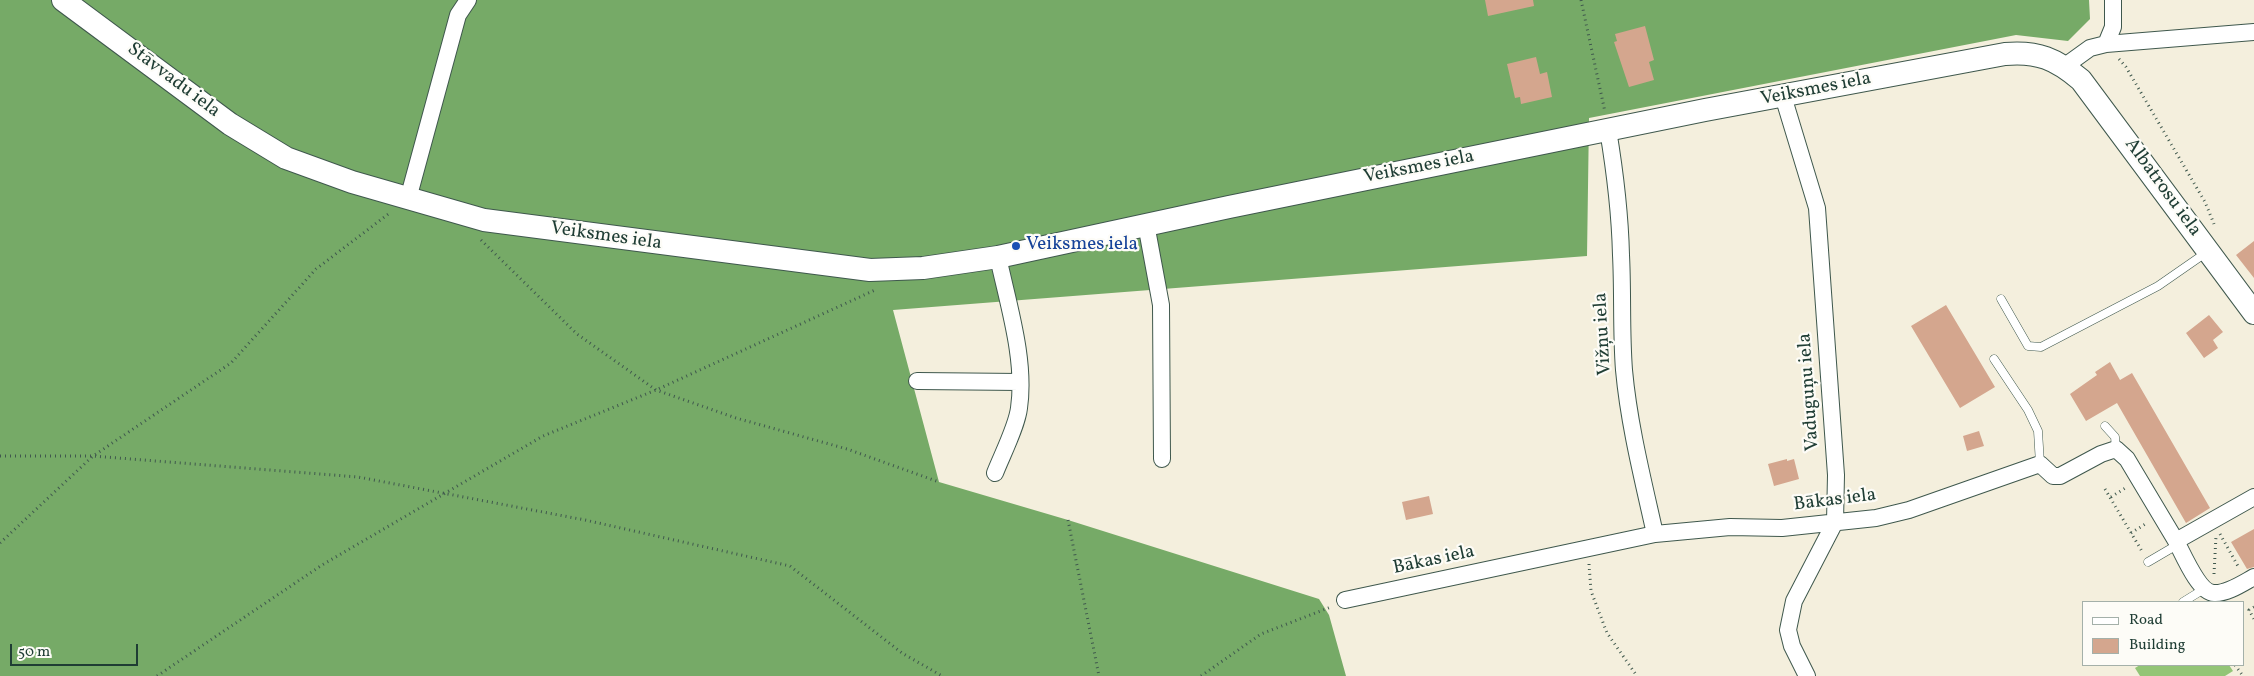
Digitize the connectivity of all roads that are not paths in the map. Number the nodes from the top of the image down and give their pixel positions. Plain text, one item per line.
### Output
1 (63, 0) edge
2 (468, 0) edge
3 (2113, 0) edge
4 (2254, 32) edge
5 (2106, 44) junction
6 (2065, 66) junction
7 (1783, 96) junction
8 (1608, 130) junction
9 (286, 158) joint
10 (408, 199) junction
11 (1146, 224) junction
12 (2208, 251) junction
13 (998, 257) junction
14 (2001, 299) dead end
15 (2254, 313) edge
16 (1994, 359) dead end
17 (917, 381) dead end
18 (1020, 382) junction
19 (2106, 426) dead end
20 (2116, 449) junction
21 (1162, 459) dead end
22 (2040, 464) junction
23 (995, 473) dead end
24 (2254, 497) edge
25 (1835, 522) junction
26 (1655, 534) junction
27 (2176, 543) junction
28 (2148, 562) road end
29 (2249, 576) edge
30 (2208, 591) junction
31 (1345, 600) road end
32 (2185, 601) edge
33 (1807, 676) edge

1 - 9 main road, Stāvvadu iela
2 - 10 street
3 - 5 street
4 - 5 street
5 - 6 street
6 - 7 main road, Veiksmes iela
6 - 12 main road, Albatrosu iela
7 - 8 main road, Veiksmes iela
7 - 25 street, Vaduguņu iela
8 - 11 main road, Veiksmes iela
8 - 26 street, Vižņu iela
9 - 10 main road, Veiksmes iela
10 - 13 main road, Veiksmes iela
11 - 13 main road, Veiksmes iela
11 - 21 street
12 - 14 lane
12 - 15 main road, Albatrosu iela
13 - 18 street
16 - 22 lane
17 - 18 street
18 - 23 street
19 - 20 lane
20 - 22 street
20 - 27 street
22 - 25 street, Bākas iela
24 - 27 street
25 - 26 street, Bākas iela
25 - 33 street, Vaduguņu iela
26 - 31 street, Bākas iela
27 - 28 lane
27 - 30 street
29 - 30 street
30 - 32 lane

